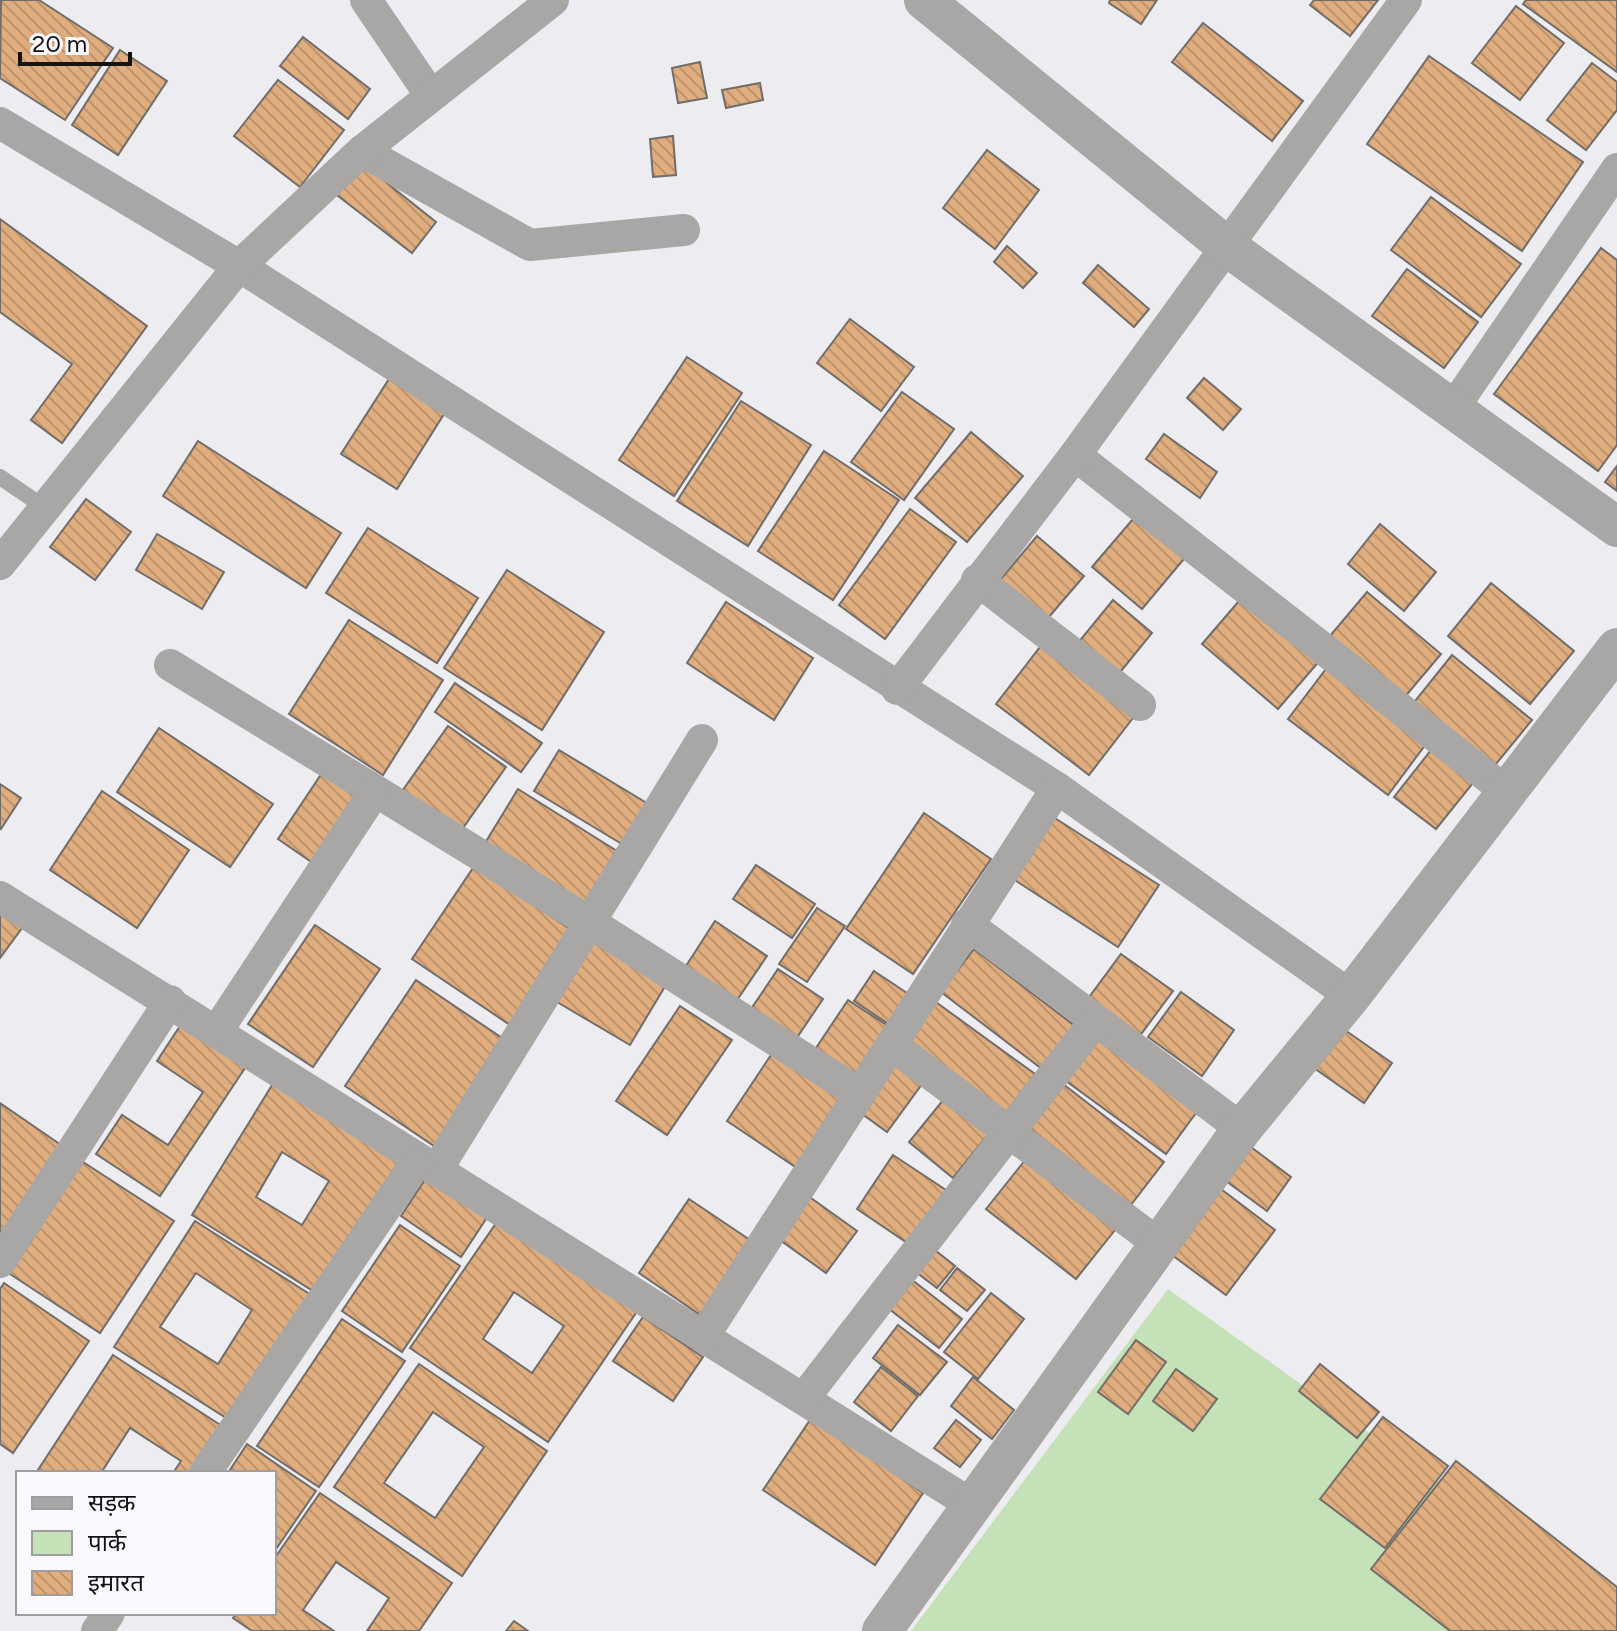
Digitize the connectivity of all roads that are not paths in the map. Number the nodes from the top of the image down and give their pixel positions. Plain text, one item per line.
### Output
1 (366, 0) edge
2 (553, 0) edge
3 (924, 0) edge
4 (1406, 0) edge
5 (431, 96) junction
6 (0, 123) edge
7 (362, 151) junction
8 (1617, 169) edge
9 (684, 230) dead end
10 (1226, 246) junction
11 (239, 266) junction
12 (1452, 410) junction
13 (1075, 455) junction
14 (0, 477) edge
15 (47, 509) junction
16 (1617, 527) edge
17 (0, 564) edge
18 (977, 580) junction
19 (1617, 648) edge
20 (170, 665) dead end
21 (897, 689) junction
22 (1140, 705) dead end
23 (702, 740) dead end
24 (1057, 788) junction
25 (375, 791) junction
26 (1507, 792) junction
27 (0, 897) edge
28 (591, 923) junction
29 (967, 924) junction
30 (1351, 996) junction
31 (170, 1001) junction
32 (1095, 1021) junction
33 (217, 1031) junction
34 (893, 1046) junction
35 (857, 1092) junction
36 (1242, 1129) junction
37 (1008, 1131) junction
38 (427, 1166) junction
39 (1159, 1244) junction
40 (0, 1262) edge
41 (703, 1337) junction
42 (804, 1398) junction
43 (206, 1471) edge
44 (974, 1506) junction
45 (882, 1631) edge

1 - 5 street
2 - 5 street
3 - 10 street
4 - 10 street
5 - 7 street
6 - 11 street
7 - 9 street
7 - 11 street
8 - 12 street
10 - 12 street
10 - 13 street
11 - 15 street
11 - 21 street
12 - 16 street
13 - 18 street
13 - 26 street
14 - 15 lane
15 - 17 street
18 - 21 street
18 - 22 street
19 - 26 street
20 - 25 street
21 - 24 street
23 - 28 street
24 - 29 street
24 - 30 street
25 - 28 street
25 - 33 street
26 - 30 street
27 - 31 street
28 - 35 street
28 - 38 street
29 - 32 street
29 - 34 street
30 - 36 street
31 - 33 street
31 - 40 street
32 - 36 street
32 - 37 street
33 - 38 street
34 - 35 street
34 - 37 street
35 - 41 street
36 - 39 street
37 - 39 street
37 - 42 street
38 - 41 street
38 - 43 street
39 - 44 street
41 - 42 street
42 - 44 street
44 - 45 street

